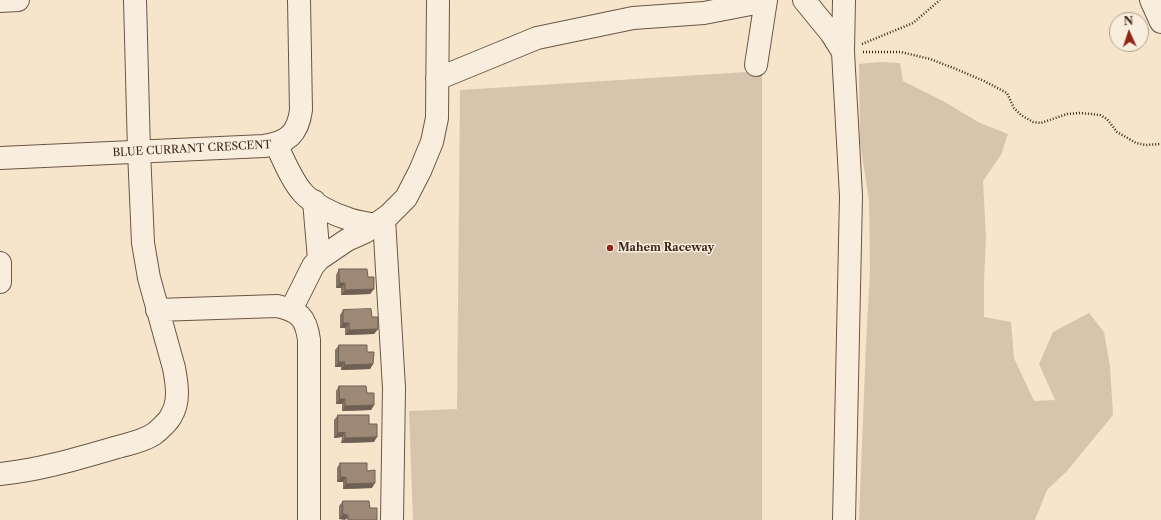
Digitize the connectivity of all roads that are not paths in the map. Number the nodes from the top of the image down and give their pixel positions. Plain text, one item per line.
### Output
1 (18, 0) edge
2 (135, 0) edge
3 (299, 0) edge
4 (438, 0) edge
5 (766, 0) edge
6 (804, 0) edge
7 (844, 0) edge
8 (1151, 0) edge
9 (0, 1) edge
10 (1161, 22) edge
11 (844, 52) junction
12 (756, 65) dead end
13 (437, 79) junction
14 (276, 144) junction
15 (139, 151) junction
16 (0, 158) edge
17 (314, 201) junction
18 (380, 222) junction
19 (319, 259) junction
20 (0, 263) edge
21 (0, 282) edge
22 (157, 310) junction
23 (291, 310) junction
24 (0, 474) edge
25 (309, 520) edge
26 (392, 520) edge
27 (844, 520) edge

1 - 9 street
2 - 15 street
3 - 14 street, BLUE CURRANT CRESCENT
4 - 13 street
5 - 12 street
5 - 13 street
6 - 11 street
7 - 11 street
8 - 10 street
11 - 27 street
13 - 18 street
14 - 15 street, BLUE CURRANT CRESCENT
14 - 17 street
15 - 16 street, BLUE CURRANT CRESCENT
15 - 22 street
17 - 18 street
17 - 19 street
18 - 19 street
18 - 26 street
19 - 23 street
20 - 21 street
22 - 23 street
22 - 24 street
23 - 25 street

